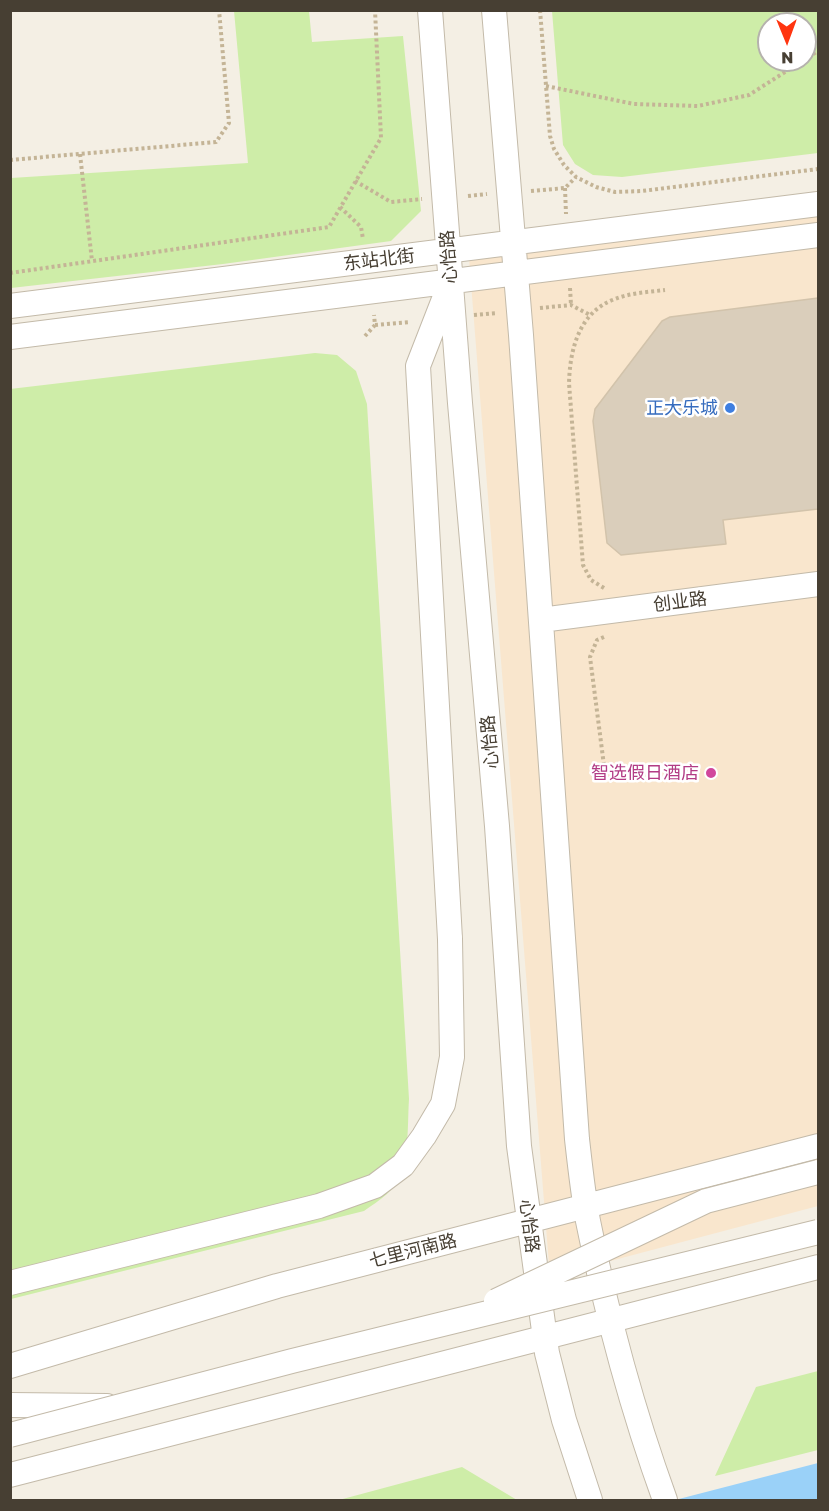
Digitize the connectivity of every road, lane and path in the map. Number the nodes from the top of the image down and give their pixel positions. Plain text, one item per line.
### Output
1 (219, 10) edge
2 (375, 10) edge
3 (430, 10) edge
4 (494, 10) edge
5 (540, 10) edge
6 (819, 51) edge
7 (546, 86) junction
8 (80, 154) junction
9 (10, 160) edge
10 (819, 169) edge
11 (819, 204) edge
12 (819, 235) edge
13 (514, 242) junction
14 (448, 251) junction
15 (92, 261) junction
16 (10, 273) edge
17 (516, 273) junction
18 (451, 281) junction
19 (665, 290) dead end
20 (10, 306) edge
21 (519, 310) junction
22 (590, 315) junction
23 (445, 318) junction
24 (375, 326) dead end
25 (10, 337) edge
26 (819, 584) edge
27 (604, 588) dead end
28 (541, 620) junction
29 (608, 636) dead end
30 (606, 781) dead end
31 (819, 1146) edge
32 (819, 1172) edge
33 (586, 1206) junction
34 (528, 1222) junction
35 (819, 1232) edge
36 (819, 1267) edge
37 (10, 1284) edge
38 (610, 1320) junction
39 (452, 1322) junction
40 (544, 1338) junction
41 (10, 1366) edge
42 (10, 1405) edge
43 (122, 1406) junction
44 (10, 1435) edge
45 (10, 1475) edge
46 (590, 1500) edge
47 (665, 1500) edge

1 - 8 path
2 - 15 path
3 - 14 street, 心怡路
4 - 13 street
5 - 7 path
6 - 7 path
7 - 10 path
8 - 9 path
8 - 15 path
11 - 13 street, 东站北街
12 - 17 street, 东站北街
13 - 14 street, 东站北街
13 - 17 street
14 - 18 street, 心怡路
14 - 20 street, 东站北街
15 - 16 path
17 - 18 street, 东站北街
17 - 21 street
18 - 23 street
18 - 25 street, 东站北街
19 - 22 path
21 - 22 path
21 - 23 path
21 - 28 street
22 - 27 path
23 - 24 path
23 - 34 street, 心怡路
23 - 37 street, bridge
26 - 28 street, 创业路
28 - 33 street
29 - 30 path
31 - 33 street, 七里河南路
32 - 39 street, bridge
33 - 34 street, 七里河南路
33 - 38 street
34 - 40 street, 心怡路
34 - 41 street, 七里河南路
35 - 39 street, bridge
36 - 38 street
38 - 40 street
38 - 47 street
39 - 43 street, bridge
40 - 45 street
40 - 46 street, 心怡路
42 - 43 street, bridge
43 - 44 street, bridge

